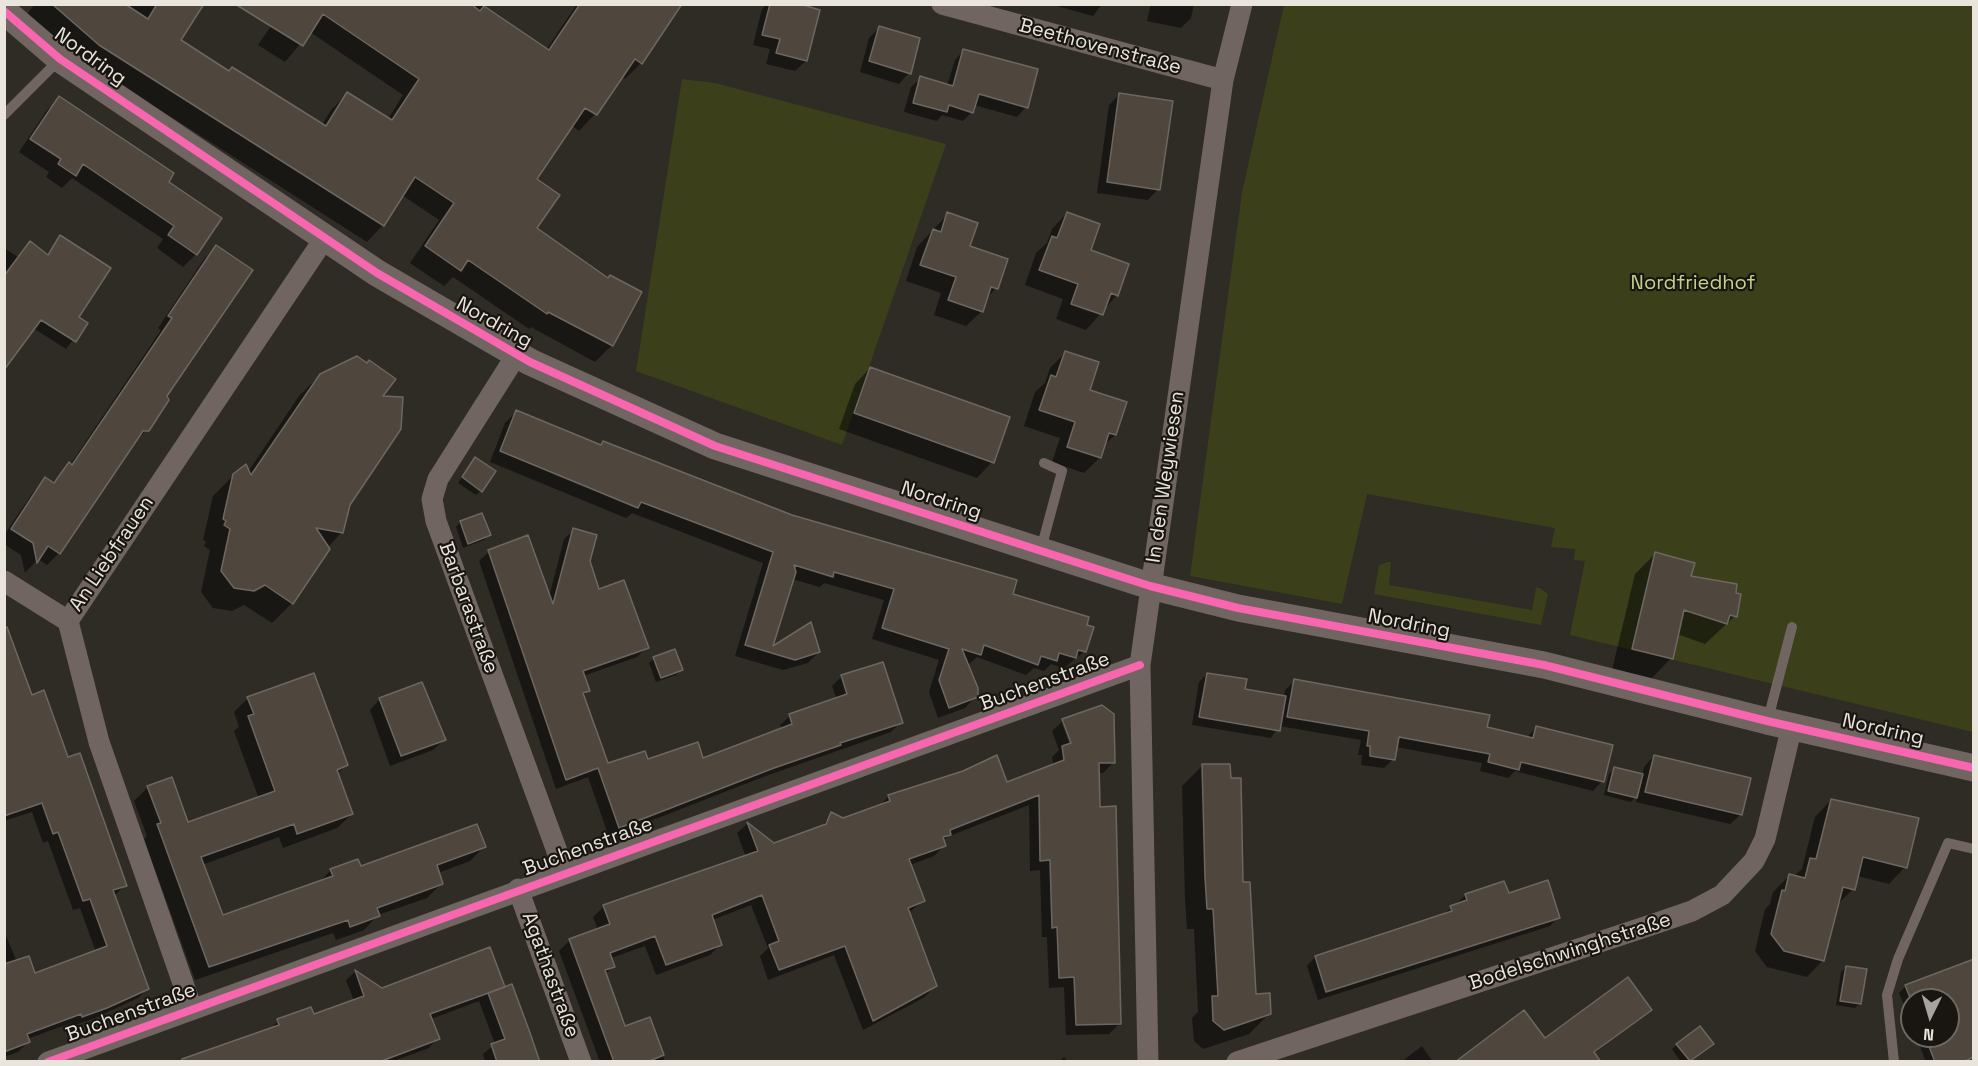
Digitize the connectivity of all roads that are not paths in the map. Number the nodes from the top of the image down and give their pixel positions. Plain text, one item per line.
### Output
1 (942, 4) edge
2 (1242, 4) edge
3 (4, 11) edge
4 (60, 59) junction
5 (1223, 80) junction
6 (4, 115) edge
7 (324, 239) junction
8 (517, 354) junction
9 (1044, 463) dead end
10 (1041, 550) junction
11 (4, 581) edge
12 (1150, 586) junction
13 (68, 621) junction
14 (1792, 627) dead end
15 (1140, 665) junction
16 (1780, 723) junction
17 (1974, 768) edge
18 (1974, 849) edge
19 (565, 873) junction
20 (518, 889) junction
21 (192, 1009) junction
22 (88, 1055) edge
23 (48, 1062) edge
24 (581, 1062) edge
25 (1148, 1062) edge
26 (1237, 1062) edge
27 (1894, 1062) edge

1 - 5 street, Beethovenstraße
2 - 5 street, In den Weywiesen
3 - 4 street, Nordring
4 - 6 lane
4 - 7 street, Nordring
5 - 12 street, In den Weywiesen
7 - 8 street, Nordring
7 - 13 street, An Liebfrauen
8 - 10 street, Nordring
8 - 19 street, Barbarastraße
9 - 10 lane
10 - 12 street, Nordring
11 - 13 street
12 - 15 street, In den Weywiesen
12 - 16 street, Nordring
13 - 21 street, An Liebfrauen
14 - 16 lane
15 - 19 street, Buchenstraße
15 - 25 street, In den Weywiesen
16 - 17 street, Nordring
16 - 26 street, Bodelschwinghstraße
18 - 27 lane
19 - 20 street, Buchenstraße
20 - 21 street, Buchenstraße
20 - 24 street, Agathastraße
21 - 22 street, Buchenstraße
22 - 23 street, Buchenstraße

